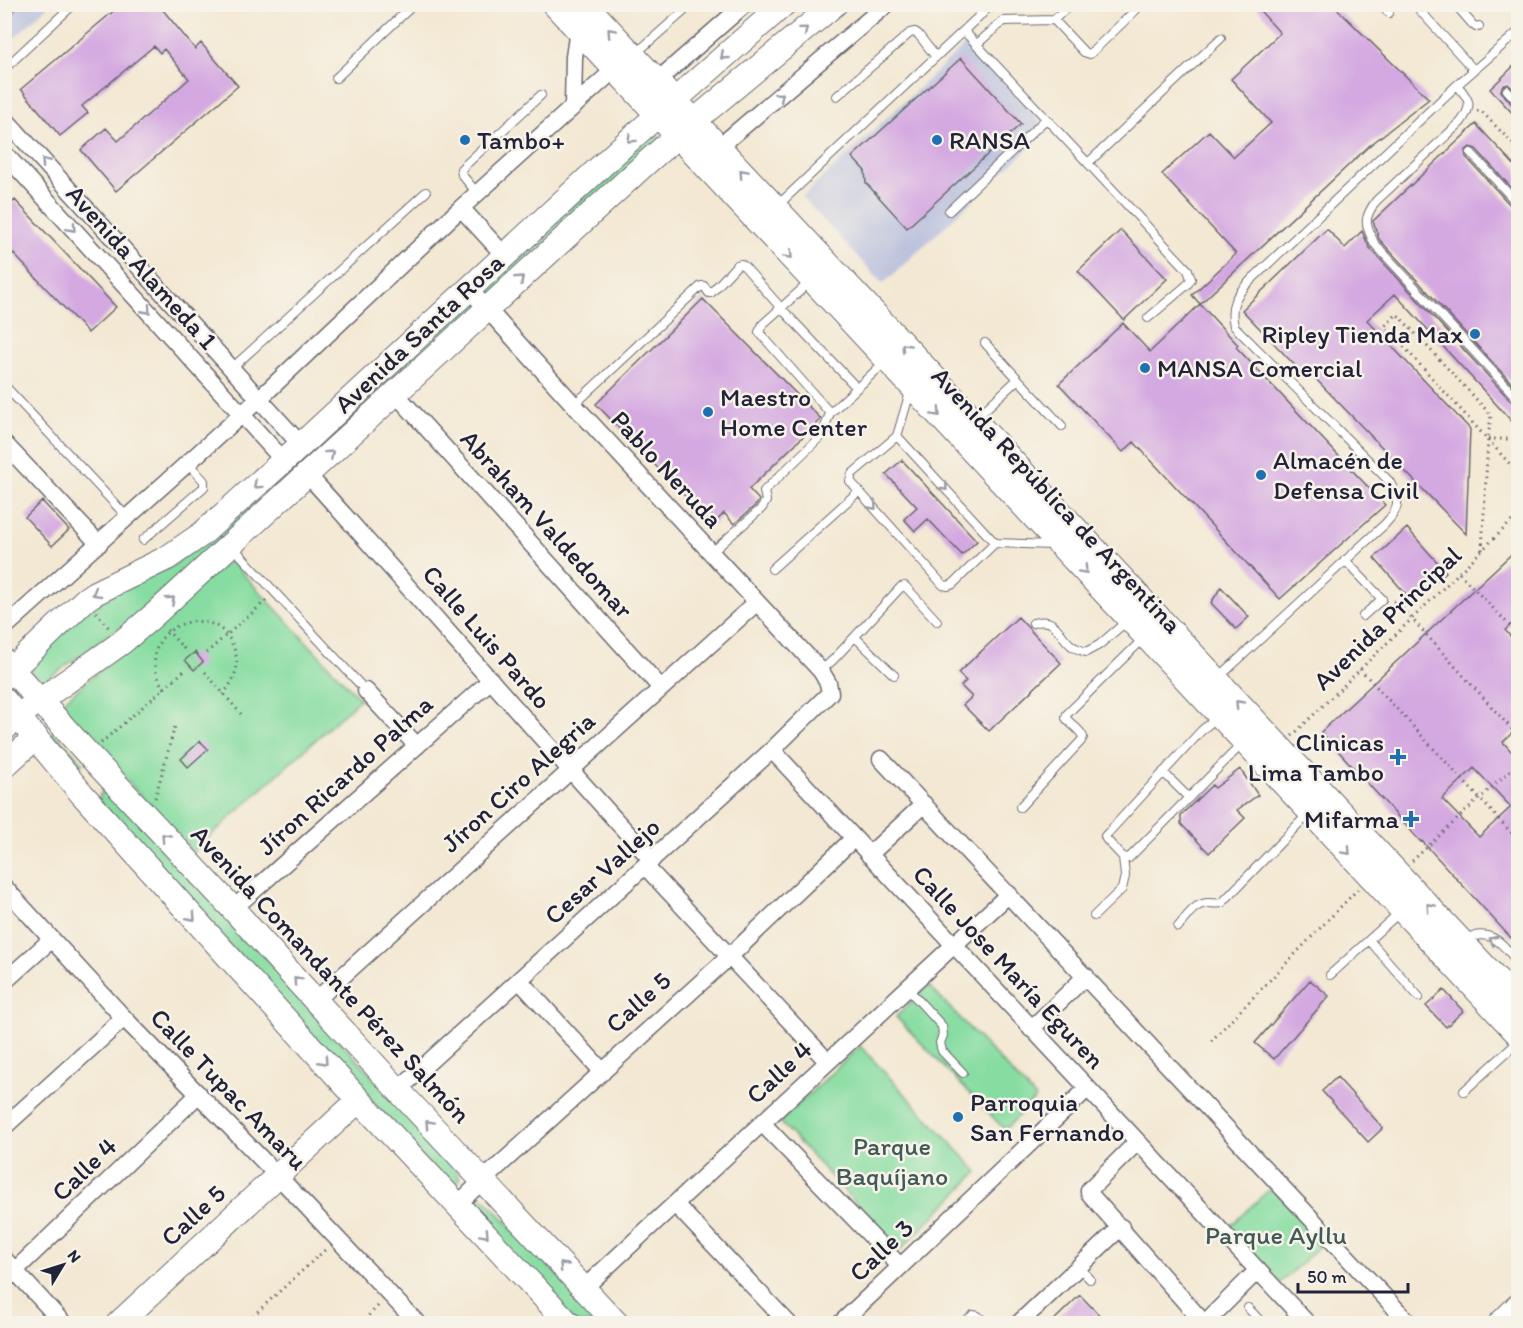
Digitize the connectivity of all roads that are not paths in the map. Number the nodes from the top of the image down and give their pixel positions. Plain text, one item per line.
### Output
1 (14, 4) edge
2 (74, 4) edge
3 (414, 4) edge
4 (554, 4) edge
5 (585, 4) edge
6 (692, 4) edge
7 (745, 4) edge
8 (784, 4) edge
9 (835, 4) edge
10 (887, 4) edge
11 (973, 4) edge
12 (992, 4) edge
13 (1071, 4) edge
14 (1142, 4) edge
15 (1381, 4) edge
16 (1414, 4) edge
17 (1455, 4) edge
18 (4, 13) edge
19 (1389, 13) dead end
20 (982, 14) junction
21 (1054, 20) junction
22 (1479, 26) dead end
23 (578, 30) junction
24 (964, 31) junction
25 (1518, 32) edge
26 (1221, 38) dead end
27 (976, 45) junction
28 (936, 57) junction
29 (624, 62) junction
30 (4, 69) edge
31 (1474, 70) junction
32 (336, 78) dead end
33 (657, 81) junction
34 (1457, 86) junction
35 (1507, 90) dead end
36 (541, 95) dead end
37 (837, 96) dead end
38 (1518, 102) edge
39 (573, 106) junction
40 (666, 107) junction
41 (4, 118) edge
42 (1046, 119) junction
43 (686, 128) junction
44 (719, 147) junction
45 (1471, 153) dead end
46 (8, 163) edge
47 (1088, 164) junction
48 (426, 192) dead end
49 (477, 193) junction
50 (1518, 204) edge
51 (461, 208) junction
52 (949, 211) dead end
53 (767, 215) junction
54 (126, 252) junction
55 (505, 256) junction
56 (108, 266) junction
57 (812, 280) junction
58 (469, 289) junction
59 (781, 308) junction
60 (487, 309) junction
61 (1148, 318) dead end
62 (985, 343) dead end
63 (887, 360) junction
64 (231, 369) junction
65 (1018, 379) junction
66 (4, 385) edge
67 (912, 386) junction
68 (856, 388) junction
69 (396, 394) junction
70 (259, 399) junction
71 (1518, 399) edge
72 (574, 405) junction
73 (830, 413) junction
74 (242, 414) junction
75 (974, 420) junction
76 (1062, 426) dead end
77 (897, 436) junction
78 (4, 443) edge
79 (293, 453) junction
80 (188, 463) junction
81 (308, 474) junction
82 (860, 491) junction
83 (128, 518) junction
84 (143, 540) dead end
85 (994, 543) junction
86 (99, 544) junction
87 (231, 544) junction
88 (1061, 545) junction
89 (711, 553) junction
90 (1345, 560) junction
91 (772, 569) dead end
92 (756, 603) junction
93 (1363, 616) dead end
94 (1129, 618) junction
95 (937, 621) dead end
96 (1033, 623) dead end
97 (4, 628) edge
98 (1154, 628) junction
99 (855, 637) junction
100 (7, 669) edge
101 (894, 675) dead end
102 (824, 677) junction
103 (491, 680) junction
104 (1216, 680) junction
105 (661, 688) junction
106 (366, 691) joint
107 (40, 701) junction
108 (9, 715) edge
109 (1220, 715) junction
110 (36, 738) junction
111 (1244, 741) junction
112 (417, 746) junction
113 (772, 750) junction
114 (881, 759) dead end
115 (4, 766) edge
116 (569, 771) junction
117 (1163, 772) junction
118 (106, 774) junction
119 (82, 794) junction
120 (1189, 798) junction
121 (924, 804) junction
122 (1020, 807) dead end
123 (1310, 811) junction
124 (854, 838) junction
125 (870, 855) junction
126 (1123, 857) junction
127 (649, 863) junction
128 (4, 887) edge
129 (1009, 894) junction
130 (233, 909) junction
131 (1402, 909) junction
132 (1094, 916) dead end
133 (1178, 927) dead end
134 (52, 939) junction
135 (1369, 940) junction
136 (1461, 941) junction
137 (954, 945) junction
138 (729, 957) junction
139 (1518, 962) edge
140 (1330, 975) dead end
141 (1086, 976) junction
142 (520, 981) junction
143 (4, 982) edge
144 (907, 988) junction
145 (1419, 997) dead end
146 (315, 1000) junction
147 (1518, 1002) edge
148 (124, 1018) junction
149 (1031, 1029) junction
150 (1518, 1034) edge
151 (1518, 1042) edge
152 (828, 1062) junction
153 (603, 1072) junction
154 (963, 1073) dead end
155 (1087, 1089) junction
156 (398, 1090) junction
157 (1464, 1091) dead end
158 (199, 1094) junction
159 (359, 1100) junction
160 (7, 1121) edge
161 (762, 1123) junction
162 (1137, 1142) junction
163 (277, 1175) junction
164 (482, 1180) junction
165 (675, 1204) junction
166 (457, 1205) junction
167 (1120, 1227) junction
168 (900, 1266) junction
169 (8, 1270) edge
170 (1258, 1270) junction
171 (584, 1288) junction
172 (1518, 1306) edge
173 (1248, 1308) dead end
174 (64, 1323) edge
175 (118, 1323) edge
176 (418, 1323) edge
177 (569, 1323) edge
178 (617, 1323) edge
179 (789, 1323) edge
180 (840, 1323) edge
181 (962, 1323) edge
182 (986, 1323) edge
183 (1018, 1323) edge
184 (1263, 1323) edge
185 (1308, 1323) edge
186 (1410, 1323) edge
187 (1500, 1323) edge

1 - 18 lane
2 - 30 lane
3 - 32 lane
4 - 23 main road, Avenida República de Argentina
29 -> 5 main road, Avenida República de Argentina
6 - 29 lane
7 - 33 street
8 -> 40 main road, Avenida Santa Rosa
43 -> 9 main road, Avenida Santa Rosa
44 -> 10 street
11 - 20 lane
12 - 20 lane
13 - 21 lane
14 - 21 lane
15 - 19 lane
16 - 31 lane
17 - 22 lane
20 - 24 lane
21 - 27 lane
23 - 29 main road, Avenida República de Argentina
23 - 39 street
24 - 27 lane
24 - 28 lane
25 - 31 lane
26 - 47 lane
27 - 42 lane
28 - 37 lane
28 - 53 lane
29 - 33 main road, Avenida República de Argentina
29 - 39 street
29 - 40 main road, Avenida República de Argentina
31 - 34 lane
33 - 40 main road, Avenida República de Argentina
34 - 71 lane
34 - 90 lane
35 - 38 lane
36 - 49 lane
39 - 49 street
40 - 43 main road, Avenida República de Argentina
40 -> 55 main road, Avenida Santa Rosa
54 -> 41 street
42 - 47 lane
42 - 52 lane
43 - 44 main road, Avenida República de Argentina
43 - 53 main road, Avenida República de Argentina
60 -> 43 main road, Avenida Santa Rosa
53 -> 44 main road, Avenida República de Argentina
45 - 50 lane
46 -> 56 street, Avenida Alameda 1
47 - 61 lane
48 - 64 lane
49 - 51 street
51 - 55 street
51 - 70 street
53 -> 57 main road, Avenida República de Argentina
75 -> 53 main road, Avenida República de Argentina
54 - 56 street
54 - 64 street
55 - 58 main road, Avenida Santa Rosa
56 -> 74 street, Avenida Alameda 1
57 - 59 lane
57 - 63 main road, Avenida República de Argentina
58 - 60 street, Pablo Neruda
58 - 79 main road, Avenida Santa Rosa
59 - 68 lane
59 - 72 lane
59 - 73 lane
60 - 69 main road, Avenida Santa Rosa
60 - 72 street, Pablo Neruda
62 - 65 lane
63 - 67 main road, Avenida República de Argentina
63 - 68 lane
64 - 70 street
65 - 75 lane
65 - 76 lane
66 - 83 lane
67 - 77 lane
67 -> 88 main road, Avenida República de Argentina
68 - 73 lane
81 -> 69 main road, Avenida Santa Rosa
69 - 105 street, Abraham Valdedomar
70 - 74 street
70 - 79 street
72 - 89 street, Pablo Neruda
73 - 89 lane
74 - 79 street, Avenida Alameda 1
74 - 80 street
75 - 98 main road, Avenida República de Argentina
77 - 82 lane
77 -> 85 lane
78 - 86 street
79 -> 100 main road, Avenida Santa Rosa
80 - 83 street
80 - 84 lane
81 - 87 main road, Avenida Santa Rosa
81 - 103 street, Calle Luis Pardo
82 -> 85 lane
82 - 91 lane
83 - 86 street
85 - 88 lane
86 - 97 street
87 - 106 lane
107 -> 87 main road, Avenida Santa Rosa
88 -> 94 main road, Avenida República de Argentina
89 - 92 street, Pablo Neruda
90 - 93 lane
90 - 104 lane
92 - 102 street, Pablo Neruda
92 - 105 street, Jíron Ciro Alegria
94 - 96 lane
94 - 98 main road, Avenida República de Argentina
95 - 99 lane
98 - 104 main road, Avenida República de Argentina
98 - 109 main road, Avenida República de Argentina
98 - 122 lane
99 - 101 lane
99 - 102 lane
100 - 107 main road, Avenida Comandante Pérez Salmón
102 - 113 street, Cesar Vallejo
103 - 112 street, Jíron Ricardo Palma
103 - 116 street, Calle Luis Pardo
136 -> 104 main road, Avenida República de Argentina
105 - 116 street, Jíron Ciro Alegria
106 - 112 street
107 - 108 main road, Avenida Santa Rosa
107 - 118 main road, Avenida Comandante Pérez Salmón
108 - 110 main road
109 - 111 main road, Avenida República de Argentina
109 - 117 lane
110 - 115 main road
110 - 119 main road
111 - 120 lane
111 - 123 main road, Avenida República de Argentina
112 - 130 street, Jíron Ricardo Palma
113 - 124 street, Calle Jose María Eguren
113 - 127 street, Cesar Vallejo
114 - 121 street
116 - 127 street, Calle Luis Pardo
116 - 146 street, Jíron Ciro Alegria
117 - 120 lane
117 - 126 lane
118 - 119 main road
130 -> 118 main road, Avenida Comandante Pérez Salmón
119 -> 159 main road
120 - 126 lane
121 - 125 street
121 - 129 street
123 -> 131 main road, Avenida República de Argentina
123 - 133 lane
124 - 125 street, Calle Jose María Eguren
124 - 138 street, Calle 5
125 - 137 street, Calle Jose María Eguren
126 - 132 lane
127 - 138 street, Calle Luis Pardo
127 - 142 street, Cesar Vallejo
128 - 134 street, Calle Tupac Amaru
129 - 137 street, Calle 4
129 - 141 street
146 -> 130 main road, Avenida Comandante Pérez Salmón
131 - 135 lane
131 - 150 main road, Avenida República de Argentina
134 - 143 street
134 - 148 street, Calle Tupac Amaru
135 - 140 lane
135 - 145 lane
139 -> 136 lane
136 - 147 main road, Avenida República de Argentina
137 - 144 street, Calle 4
137 - 149 street, Calle Jose María Eguren
138 - 152 street, Calle Luis Pardo
138 - 153 street, Calle 5
141 - 149 street
141 - 186 street
142 - 153 street
142 - 156 street, Cesar Vallejo
144 - 152 street, Calle 4
144 - 154 lane
146 - 156 main road, Avenida Comandante Pérez Salmón
148 - 158 street, Calle Tupac Amaru
148 - 160 street
149 - 155 street, Calle Jose María Eguren
151 - 157 lane
152 - 161 street, Calle 4
153 - 164 street, Calle 5
155 - 162 street, Calle Jose María Eguren
155 - 168 street, Calle 3
164 -> 156 main road, Avenida Comandante Pérez Salmón
158 - 163 street, Calle Tupac Amaru
158 - 169 street, Calle 4
159 - 163 main road, Calle 5
159 - 166 main road
161 - 165 street, Calle 4
161 - 168 street
162 - 167 street
162 - 170 street, Calle Jose María Eguren
163 - 175 main road, Calle 5
163 - 176 street, Calle Tupac Amaru
164 - 166 street, Calle 5
171 -> 164 main road, Avenida Comandante Pérez Salmón
165 - 171 street, Calle 4
165 - 179 street
166 -> 177 main road
167 - 170 street
167 - 183 street
168 - 180 street, Calle 3
169 - 174 street
170 - 185 street, Calle Jose María Eguren
171 - 178 main road, Avenida Comandante Pérez Salmón
172 - 187 main road
173 - 184 lane
181 - 182 lane

